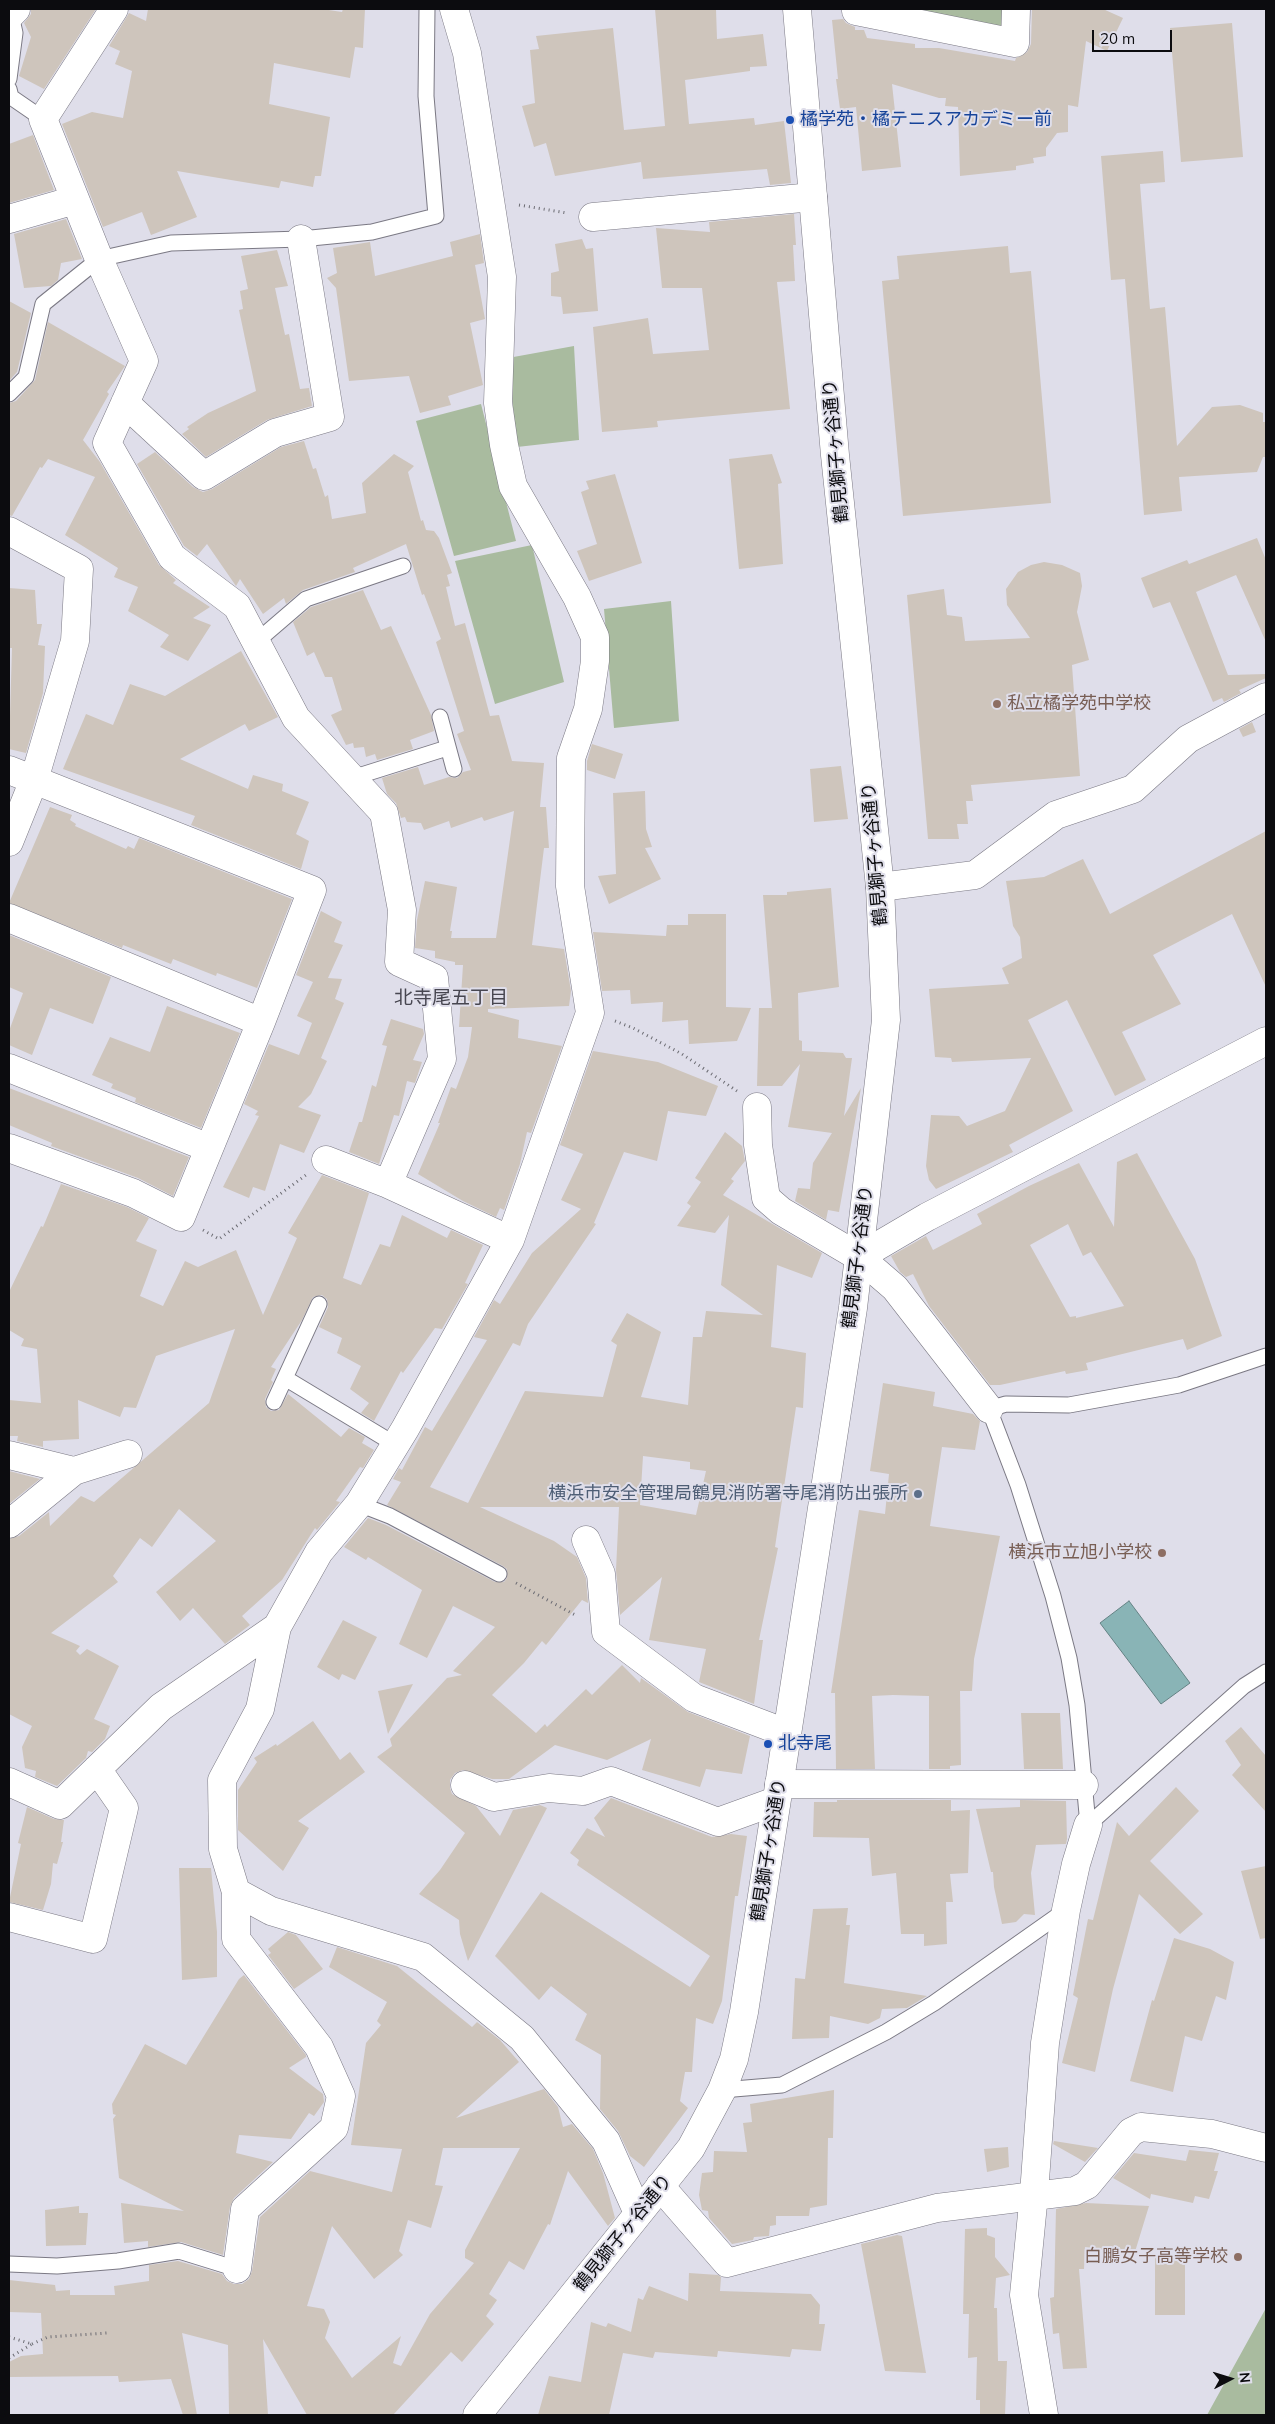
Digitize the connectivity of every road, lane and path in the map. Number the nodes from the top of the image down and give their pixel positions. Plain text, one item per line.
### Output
1 (114, 9) edge
2 (427, 9) edge
3 (454, 9) edge
4 (797, 9) edge
5 (1016, 9) edge
6 (856, 11) dead end
7 (12, 13) edge
8 (9, 79) edge
9 (9, 89) edge
10 (44, 119) junction
11 (813, 197) junction
12 (75, 200) junction
13 (492, 210) junction
14 (593, 217) joint
15 (9, 219) edge
16 (301, 239) junction
17 (99, 259) junction
18 (9, 394) edge
19 (125, 403) junction
20 (9, 531) edge
21 (403, 566) dead end
22 (256, 642) junction
23 (1266, 697) edge
24 (440, 717) dead end
25 (447, 748) junction
26 (9, 770) edge
27 (454, 770) dead end
28 (352, 778) junction
29 (34, 780) junction
30 (9, 842) edge
31 (880, 886) junction
32 (9, 918) edge
33 (590, 1013) junction
34 (261, 1022) junction
35 (1266, 1041) edge
36 (9, 1068) edge
37 (757, 1106) joint
38 (9, 1148) edge
39 (209, 1148) junction
40 (326, 1160) joint
41 (388, 1184) junction
42 (181, 1217) junction
43 (510, 1240) junction
44 (859, 1257) junction
45 (319, 1304) dead end
46 (1266, 1356) edge
47 (285, 1378) junction
48 (274, 1402) dead end
49 (989, 1410) junction
50 (396, 1444) junction
51 (128, 1454) dead end
52 (9, 1455) edge
53 (74, 1471) junction
54 (359, 1504) junction
55 (9, 1524) edge
56 (586, 1540) dead end
57 (499, 1574) joint
58 (277, 1627) junction
59 (606, 1632) junction
60 (1266, 1672) edge
61 (786, 1733) junction
62 (97, 1769) junction
63 (465, 1785) dead end
64 (1084, 1785) junction
65 (11, 1790) edge
66 (778, 1792) junction
67 (1088, 1825) junction
68 (236, 1892) junction
69 (1066, 1910) junction
70 (9, 1918) edge
71 (722, 2090) junction
72 (1266, 2148) edge
73 (660, 2186) junction
74 (1034, 2194) junction
75 (638, 2213) junction
76 (9, 2264) edge
77 (237, 2269) joint
78 (107, 2333) dead end
79 (9, 2337) edge
80 (32, 2344) junction
81 (9, 2358) edge
82 (477, 2415) edge
83 (1044, 2415) edge

1 - 10 street
2 - 16 lane
3 - 13 street
4 - 11 street, 鶴見獅子ヶ谷通り
5 - 6 street
7 - 8 lane
9 - 10 lane
10 - 12 street
11 - 14 street
11 - 31 street, 鶴見獅子ヶ谷通り
12 - 15 street
12 - 17 street
13 - 14 path
13 - 33 street
16 - 17 lane
16 - 19 street
17 - 18 lane
17 - 19 street
19 - 22 street
20 - 29 street
21 - 22 lane
22 - 28 street
23 - 31 street
24 - 25 lane
25 - 27 lane
25 - 28 lane
26 - 29 street
28 - 41 street
29 - 30 street
29 - 34 street
31 - 44 street, 鶴見獅子ヶ谷通り
32 - 34 street
33 - 37 path
33 - 43 street
34 - 39 street
35 - 44 street
36 - 39 street
37 - 44 street
38 - 42 street
39 - 42 street
40 - 41 street
40 - 42 path
41 - 43 street
43 - 50 street
44 - 49 street
44 - 61 street, 鶴見獅子ヶ谷通り
45 - 47 lane
46 - 49 lane
47 - 48 lane
47 - 50 lane
49 - 64 lane
50 - 54 street
51 - 53 street
52 - 53 street
53 - 55 street
54 - 57 lane
54 - 58 street
56 - 59 street
57 - 59 path
58 - 62 street
58 - 68 street
59 - 61 street
60 - 67 lane
61 - 66 street, 鶴見獅子ヶ谷通り
62 - 65 street
62 - 70 street
63 - 66 street
64 - 66 street
64 - 67 lane
66 - 71 street, 鶴見獅子ヶ谷通り
67 - 69 street
68 - 75 street
68 - 77 street
69 - 71 lane
69 - 74 street
71 - 73 street, 鶴見獅子ヶ谷通り
72 - 74 street
73 - 74 street
73 - 75 street, 鶴見獅子ヶ谷通り
74 - 83 street
75 - 82 street, 鶴見獅子ヶ谷通り
76 - 77 lane
78 - 80 path
79 - 80 path
80 - 81 path

